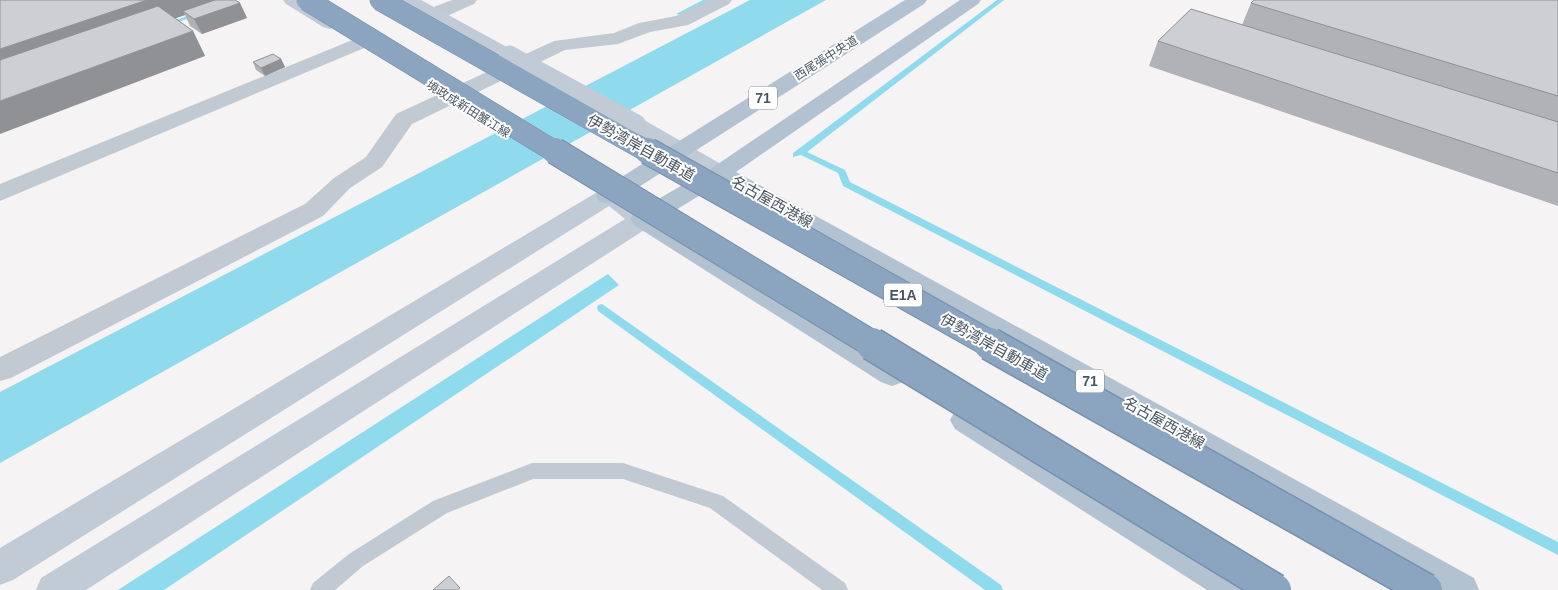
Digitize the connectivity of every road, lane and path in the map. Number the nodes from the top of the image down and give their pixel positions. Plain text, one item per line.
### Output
1 (292, 0) edge
2 (307, 0) edge
3 (380, 0) edge
4 (408, 0) edge
5 (468, 0) edge
6 (723, 0) edge
7 (918, 0) edge
8 (972, 0) edge
9 (433, 14) junction
10 (362, 42) junction
11 (681, 150) junction
12 (720, 172) junction
13 (0, 193) edge
14 (608, 196) junction
15 (643, 219) junction
16 (0, 370) edge
17 (0, 568) edge
18 (54, 590) edge
19 (320, 590) edge
20 (838, 590) edge
21 (1239, 590) edge
22 (1275, 590) edge
23 (1426, 590) edge
24 (1460, 590) edge

1 - 10 main road, 境政成新田蟹江線
2 - 22 highway, bridge
3 - 23 highway, 伊勢湾岸自動車道 / E1A, bridge
4 - 9 main road
5 - 9 street
6 - 16 street
7 - 11 main road, 西尾張中央道 / 71
8 - 12 main road, 71
9 - 11 main road, bridge
10 - 13 street
10 - 14 main road, 境政成新田蟹江線
11 - 12 main road
11 - 14 main road, 西尾張中央道 / 71
12 - 15 main road, 名古屋西港線 / 71
12 - 24 main road, 名古屋西港線 / 71
14 - 15 main road, 境政成新田蟹江線
14 - 17 main road
15 - 18 main road
15 - 21 main road
19 - 20 lane

